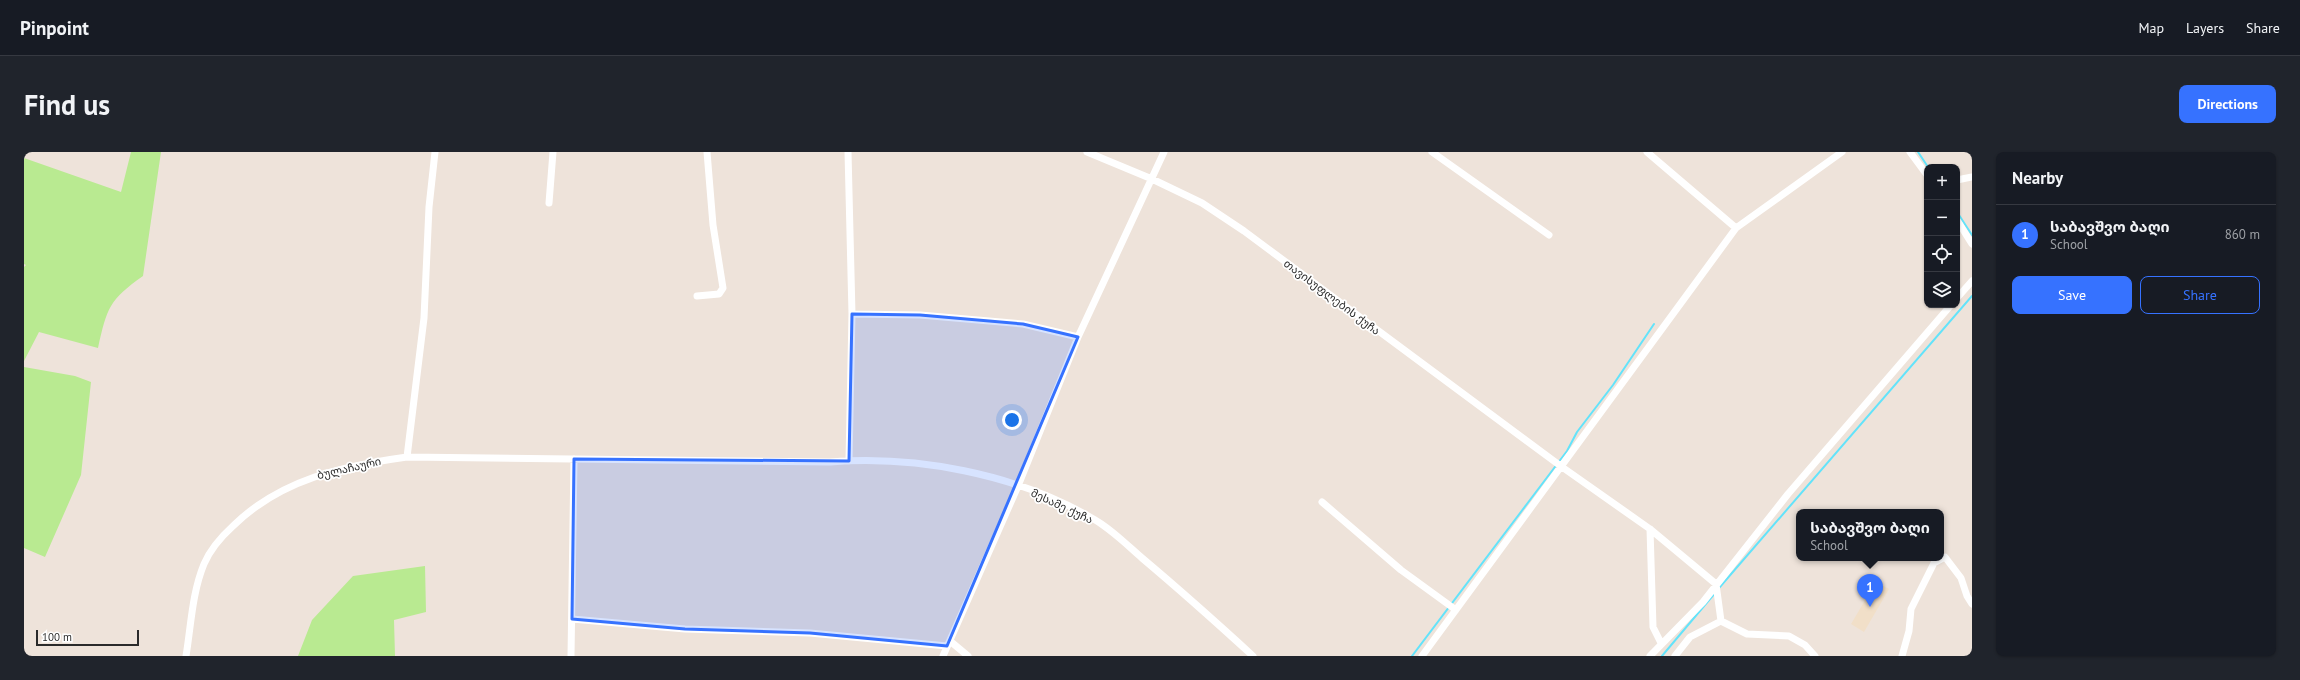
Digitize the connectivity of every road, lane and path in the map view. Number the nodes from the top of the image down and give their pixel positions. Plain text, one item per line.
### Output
1 (435, 152) edge
2 (553, 152) edge
3 (707, 152) edge
4 (848, 152) edge
5 (1087, 152) edge
6 (1164, 152) edge
7 (1432, 152) edge
8 (1648, 152) edge
9 (1842, 152) edge
10 (1910, 152) edge
11 (1924, 171) edge
12 (1972, 176) edge
13 (1152, 179) junction
14 (1960, 179) edge
15 (549, 203) dead end
16 (1960, 225) edge
17 (1736, 228) junction
18 (1549, 235) dead end
19 (1972, 244) edge
20 (1972, 280) edge
21 (1960, 294) edge
22 (697, 296) dead end
23 (1948, 308) edge
24 (852, 314) junction
25 (1078, 337) junction
26 (407, 457) junction
27 (574, 459) junction
28 (850, 461) junction
29 (1562, 467) junction
30 (1018, 486) junction
31 (1322, 502) dead end
32 (1650, 529) junction
33 (1944, 558) edge
34 (1938, 561) edge
35 (1716, 584) junction
36 (1972, 604) edge
37 (1456, 610) junction
38 (572, 619) junction
39 (1720, 622) junction
40 (1661, 643) junction
41 (949, 644) junction
42 (186, 656) edge
43 (571, 656) edge
44 (943, 656) edge
45 (968, 656) edge
46 (1253, 656) edge
47 (1422, 656) edge
48 (1650, 656) edge
49 (1675, 656) edge
50 (1815, 656) edge
51 (1902, 656) edge

1 - 26 street
2 - 15 street
3 - 22 street
4 - 24 street
5 - 13 street, თავისუფლების ქუჩა
6 - 13 street
7 - 18 street
8 - 17 street
9 - 17 street
10 - 11 street
12 - 14 street
13 - 25 street
13 - 29 street, თავისუფლების ქუჩა
16 - 19 street
17 - 29 street
20 - 21 street
23 - 35 street
24 - 25 street
24 - 28 street
25 - 30 street
26 - 27 street, ბულაჩაური
26 - 42 street, ბულაჩაური
27 - 28 street, მესამე ქუჩა
27 - 38 street
28 - 30 street, მესამე ქუჩა
29 - 32 street, თავისუფლების ქუჩა
29 - 37 street
30 - 41 street
30 - 46 street, მესამე ქუჩა
31 - 37 street
32 - 35 street, თავისუფლების ქუჩა
32 - 40 street
33 - 36 street
34 - 51 street
35 - 39 street
35 - 40 street
37 - 47 street
38 - 41 street
38 - 43 street
39 - 49 street
39 - 50 street
40 - 48 street
41 - 44 street
41 - 45 street

